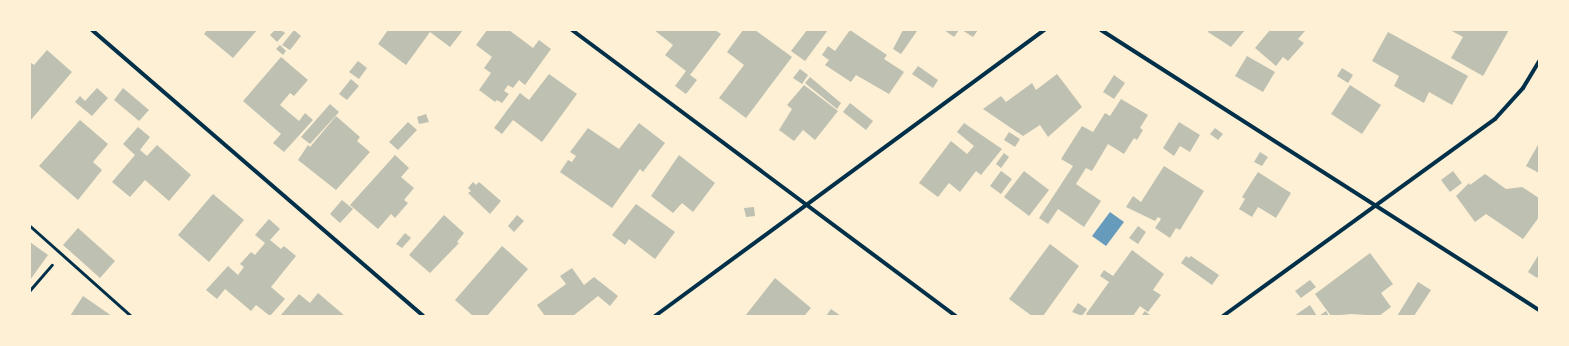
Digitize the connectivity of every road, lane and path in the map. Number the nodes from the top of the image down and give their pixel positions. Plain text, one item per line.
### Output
1 (92, 30) edge
2 (572, 30) edge
3 (1045, 30) edge
4 (1101, 30) edge
5 (1539, 61) edge
6 (807, 206) junction
7 (1375, 207) junction
8 (30, 226) edge
9 (61, 254) junction
10 (30, 290) edge
11 (1539, 310) edge
12 (131, 316) edge
13 (423, 316) edge
14 (656, 316) edge
15 (956, 316) edge
16 (1223, 316) edge

1 - 13 street
2 - 6 street
3 - 6 street
4 - 7 street
5 - 7 street
6 - 14 street
6 - 15 street
7 - 11 street
7 - 16 street
8 - 9 lane
9 - 10 path
9 - 12 lane

